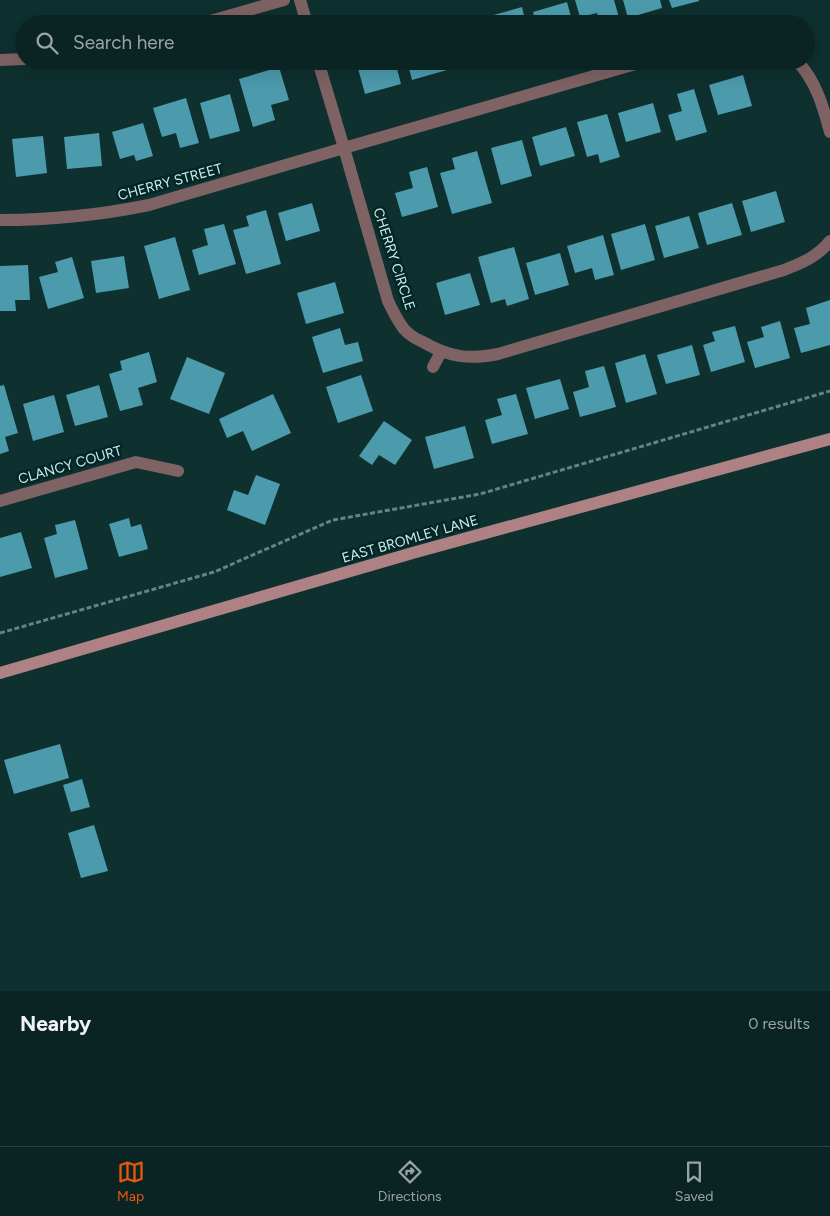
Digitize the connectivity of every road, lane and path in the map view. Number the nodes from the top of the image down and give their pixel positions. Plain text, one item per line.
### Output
1 (284, 0) edge
2 (300, 0) edge
3 (232, 15) edge
4 (304, 15) edge
5 (0, 60) edge
6 (15, 60) edge
7 (321, 70) edge
8 (615, 70) edge
9 (806, 70) edge
10 (830, 132) edge
11 (344, 148) junction
12 (0, 220) edge
13 (830, 241) edge
14 (441, 352) junction
15 (433, 367) dead end
16 (830, 391) edge
17 (830, 439) edge
18 (178, 471) dead end
19 (0, 501) edge
20 (0, 633) edge
21 (0, 673) edge

1 - 3 street
2 - 4 street
5 - 6 street
7 - 11 street, CHERRY CIRCLE
8 - 11 street
9 - 10 street
11 - 12 street, CHERRY STREET
11 - 14 street, CHERRY CIRCLE
13 - 14 street, CHERRY CIRCLE
14 - 15 street
16 - 20 path
17 - 21 main road, EAST BROMLEY LANE
18 - 19 street, CLANCY COURT

